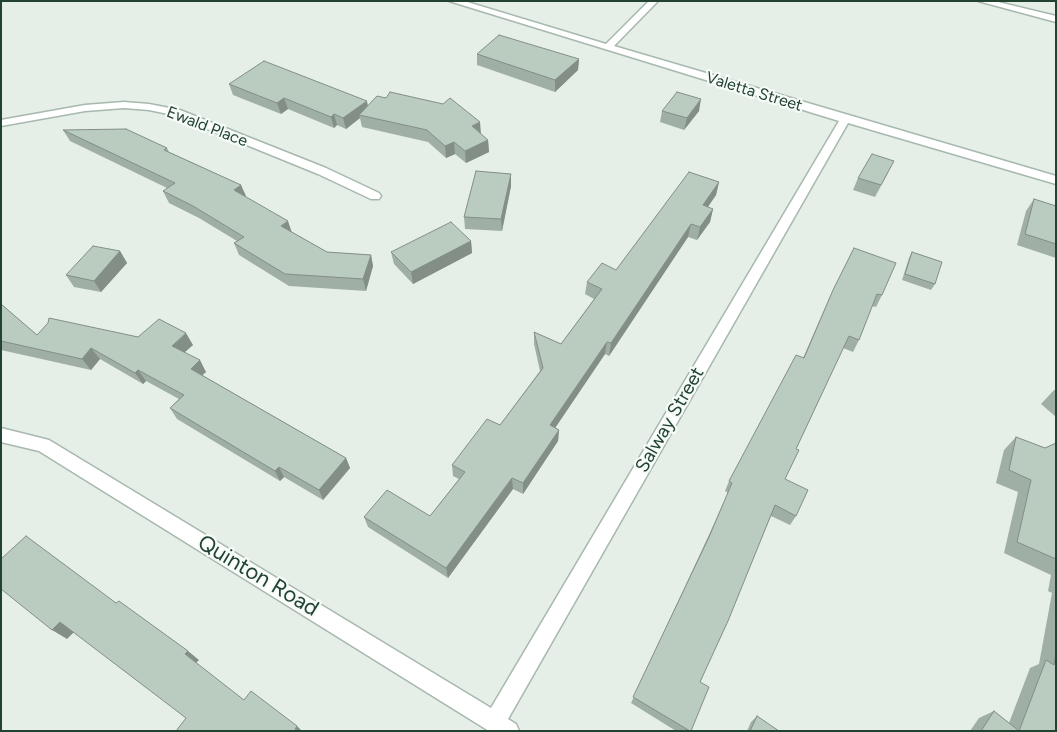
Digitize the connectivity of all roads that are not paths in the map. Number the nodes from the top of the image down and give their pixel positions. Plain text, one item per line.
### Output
1 (453, 1) edge
2 (654, 1) edge
3 (982, 1) edge
4 (1056, 19) edge
5 (608, 47) junction
6 (844, 119) junction
7 (1, 123) edge
8 (1056, 180) edge
9 (375, 196) dead end
10 (1, 436) edge
11 (502, 726) edge

1 - 5 street, Valetta Street
2 - 5 street
3 - 4 street
5 - 6 street, Valetta Street
6 - 8 street, Valetta Street
6 - 11 street, Salway Street
7 - 9 street, Ewald Place
10 - 11 street, Quinton Road

